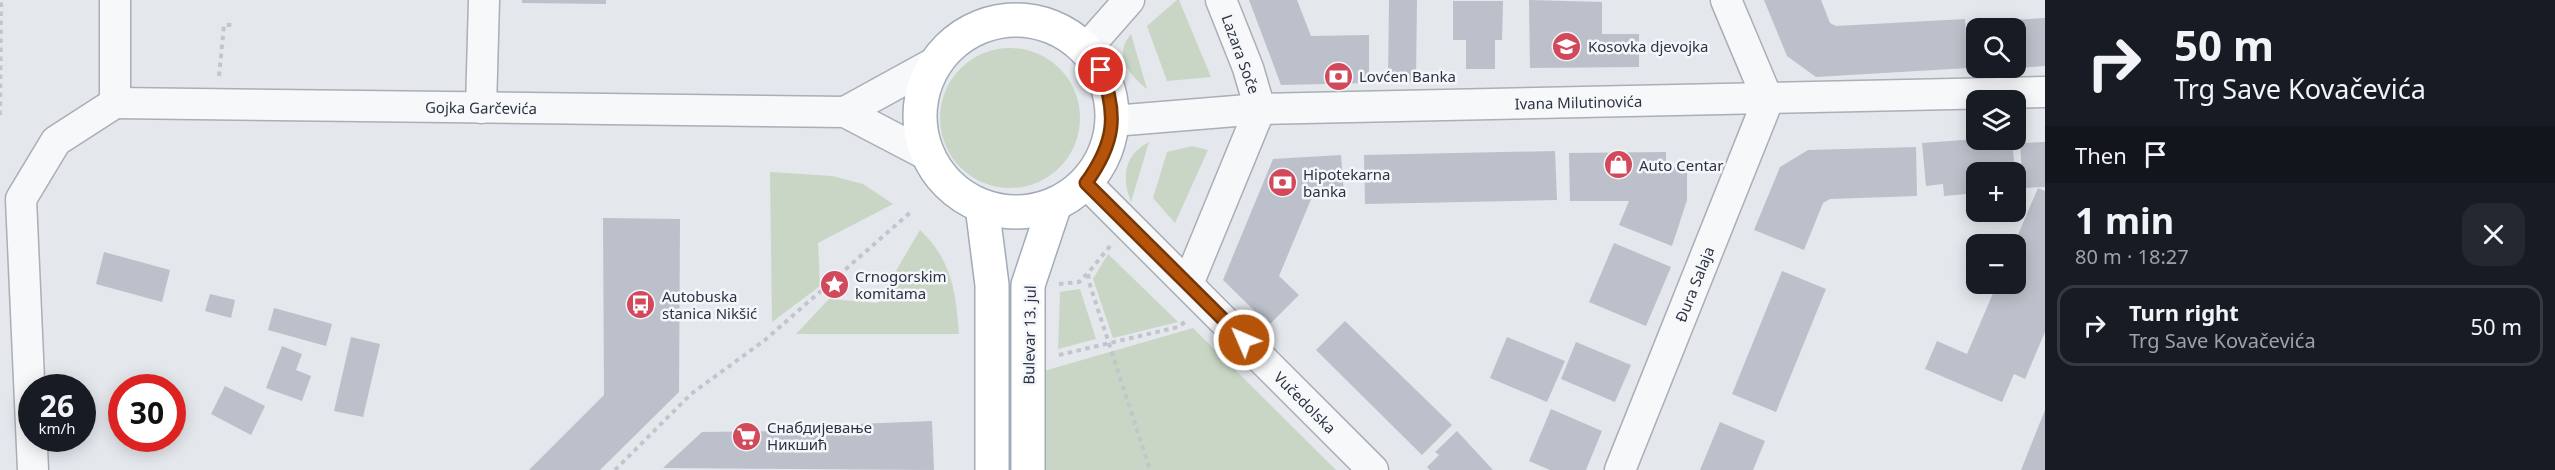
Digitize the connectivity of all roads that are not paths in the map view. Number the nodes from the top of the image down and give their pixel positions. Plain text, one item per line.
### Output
1 (115, 0) edge
2 (484, 0) edge
3 (1129, 0) edge
4 (1221, 0) edge
5 (1726, 0) edge
6 (1036, 11) edge
7 (985, 13) edge
8 (1086, 49) junction
9 (936, 62) junction
10 (2045, 92) edge
11 (1768, 100) junction
12 (115, 103) junction
13 (481, 108) junction
14 (1260, 109) junction
15 (845, 112) junction
16 (1113, 121) junction
17 (928, 156) junction
18 (1086, 183) junction
19 (1055, 204) junction
20 (982, 206) junction
21 (1188, 284) junction
22 (33, 470) edge
23 (992, 470) edge
24 (1028, 470) edge
25 (1373, 470) edge
26 (1620, 470) edge

1 - 12 street
2 - 13 street
3 - 8 street
4 - 14 street, Lazara Soče
5 - 11 street
6 - 7 main road
6 - 8 main road
7 - 9 main road
8 - 16 main road
9 - 15 street
9 - 17 main road
10 - 11 street, Ivana Milutinovića
11 - 14 street, Ivana Milutinovića
11 - 26 street, Đura Salaja
12 - 13 street, Gojka Garčevića
12 - 22 street
13 - 15 street, Gojka Garčevića
14 - 16 street, Ivana Milutinovića
14 - 21 street
15 - 17 street
16 - 18 main road
17 - 20 main road
18 - 19 main road
18 - 21 street, Vučedolska
19 - 20 main road
19 - 24 main road, Bulevar 13. jul
20 - 23 main road
21 - 25 street, Vučedolska

